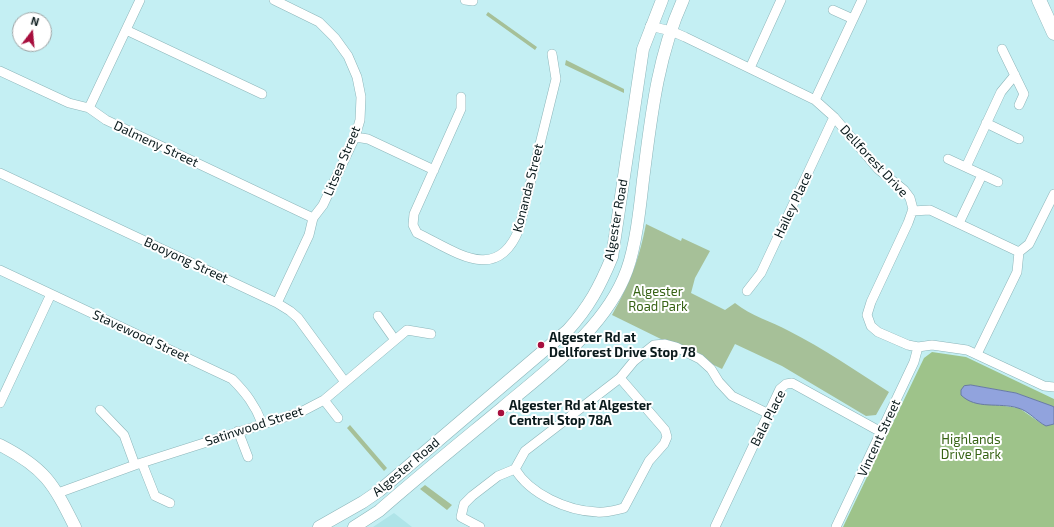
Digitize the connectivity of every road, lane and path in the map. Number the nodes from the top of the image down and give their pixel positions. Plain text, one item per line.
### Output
1 (140, 0) edge
2 (274, 0) edge
3 (662, 0) edge
4 (683, 0) edge
5 (781, 0) edge
6 (862, 0) edge
7 (1039, 0) edge
8 (833, 10) dead end
9 (853, 19) junction
10 (650, 26) junction
11 (126, 30) junction
12 (671, 31) junction
13 (1054, 33) edge
14 (1002, 49) dead end
15 (552, 54) dead end
16 (750, 68) junction
17 (0, 71) edge
18 (1015, 75) junction
19 (262, 94) dead end
20 (461, 97) dead end
21 (815, 100) junction
22 (1019, 105) dead end
23 (89, 108) junction
24 (834, 117) junction
25 (986, 123) junction
26 (355, 137) junction
27 (1019, 139) dead end
28 (948, 159) dead end
29 (966, 167) junction
30 (434, 170) junction
31 (0, 173) edge
32 (982, 175) junction
33 (998, 182) dead end
34 (1054, 194) edge
35 (912, 211) junction
36 (313, 218) junction
37 (959, 223) junction
38 (1019, 252) junction
39 (0, 270) edge
40 (747, 291) dead end
41 (51, 294) junction
42 (277, 303) junction
43 (378, 316) dead end
44 (431, 334) dead end
45 (395, 340) junction
46 (918, 347) junction
47 (977, 354) junction
48 (620, 378) junction
49 (345, 382) junction
50 (1054, 387) edge
51 (324, 400) junction
52 (0, 403) edge
53 (100, 410) dead end
54 (769, 414) junction
55 (338, 418) dead end
56 (262, 423) junction
57 (238, 432) junction
58 (881, 432) junction
59 (0, 445) edge
60 (248, 457) dead end
61 (139, 464) junction
62 (515, 468) junction
63 (58, 493) junction
64 (170, 503) dead end
65 (75, 527) edge
66 (319, 527) edge
67 (354, 527) edge
68 (480, 527) edge
69 (715, 527) edge
70 (836, 527) edge

1 - 11 street
2 - 26 street, Litsea Street
3 - 10 main road, Algester Road
4 - 12 main road, Algester Road
5 - 16 street
6 - 9 street
7 - 13 highway
8 - 9 street
9 - 21 street
10 - 12 street, Dellforest Drive
10 - 66 main road, Algester Road
11 - 19 street
11 - 23 street
12 - 16 street, Dellforest Drive
12 - 67 main road, Algester Road
14 - 18 street
15 - 30 street, Konanda Street
16 - 21 street, Dellforest Drive
17 - 23 street, Dalmeny Street
18 - 22 street
18 - 25 street
20 - 30 street
21 - 24 street, Dellforest Drive
23 - 36 street, Dalmeny Street
24 - 35 street, Dellforest Drive
24 - 40 street, Hailey Place
25 - 27 street
25 - 29 street
26 - 30 street
26 - 36 street, Litsea Street
28 - 29 street
29 - 32 street
31 - 42 street, Booyong Street
32 - 33 street
32 - 37 street
34 - 38 street
35 - 37 street
35 - 46 street, Dellforest Drive
36 - 42 street, Litsea Street
37 - 38 street
38 - 47 street
39 - 41 street, Stavewood Street
41 - 52 street
41 - 56 street, Stavewood Street
42 - 49 street, Booyong Street
43 - 45 street
44 - 45 street, Satinwood Street
45 - 49 street, Satinwood Street
46 - 47 street
46 - 58 street, Vincent Street
47 - 50 street
48 - 54 street
48 - 62 street
48 - 62 street
49 - 51 street, Satinwood Street
51 - 55 street
51 - 56 street, Satinwood Street
53 - 61 street
54 - 58 street, Bala Place
54 - 69 street, Bala Place
56 - 57 street, Satinwood Street
57 - 60 street
57 - 61 street, Satinwood Street
58 - 70 street, Vincent Street
59 - 63 main road
61 - 63 street, Satinwood Street
61 - 64 street
62 - 68 street
63 - 65 main road

